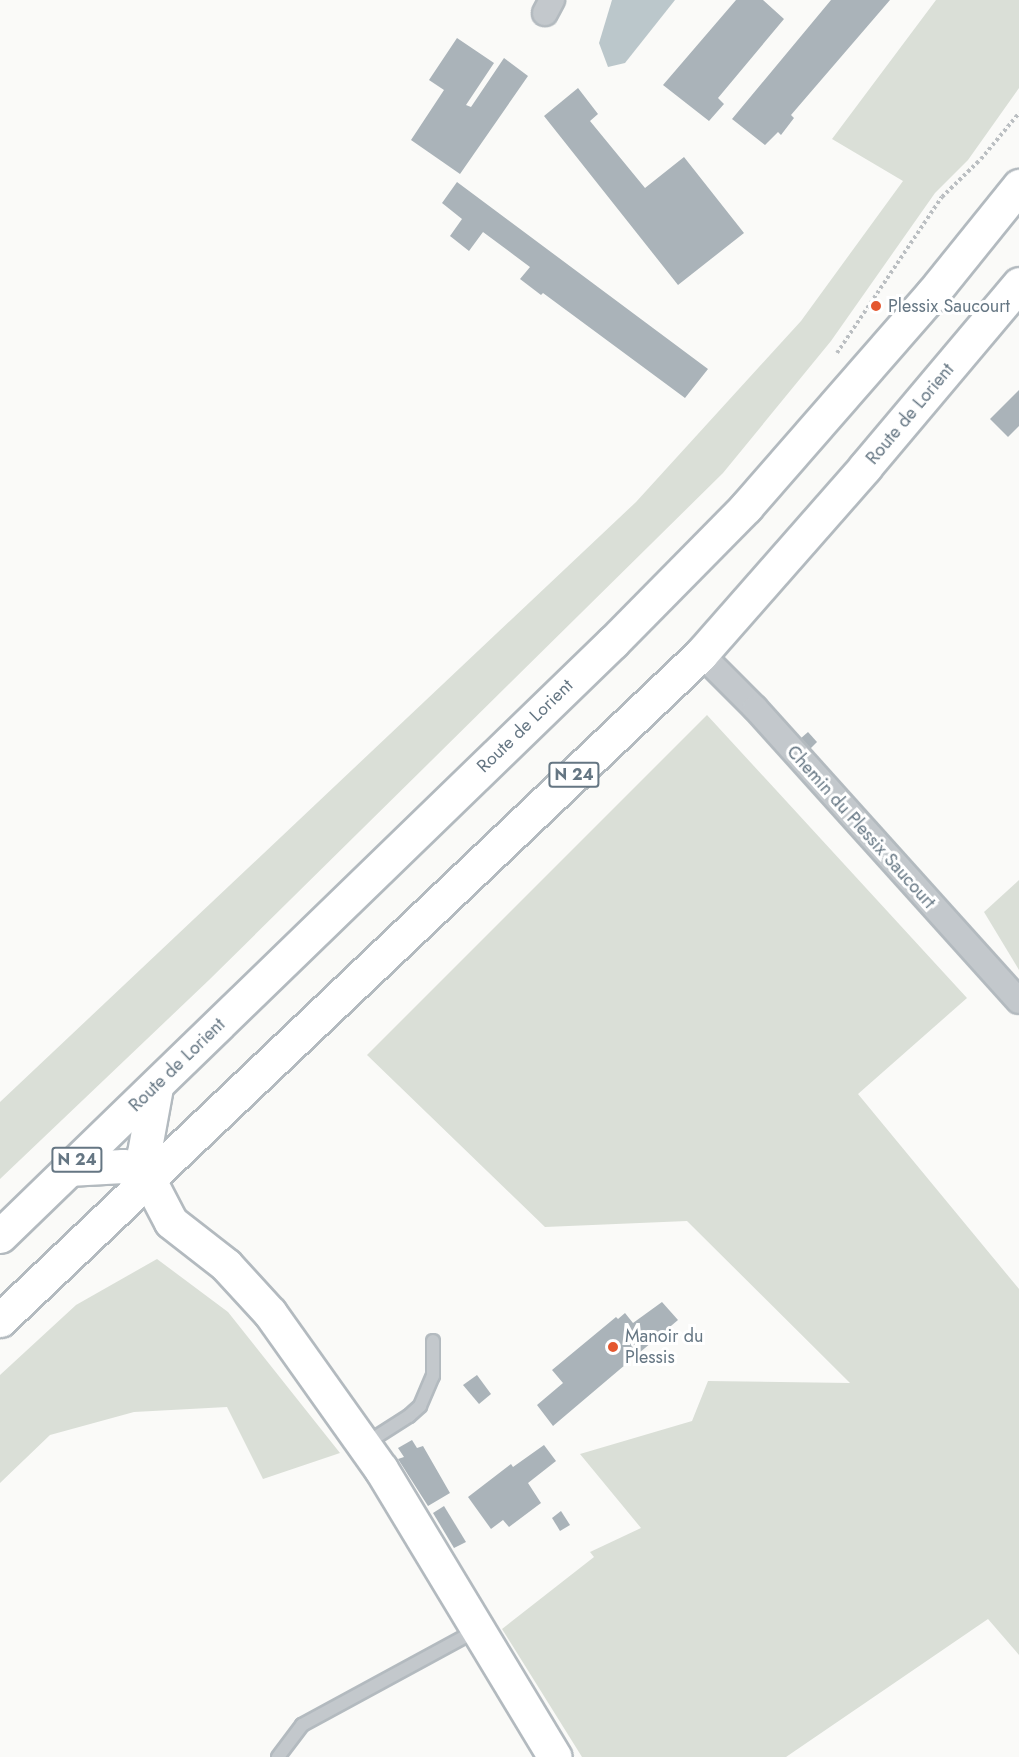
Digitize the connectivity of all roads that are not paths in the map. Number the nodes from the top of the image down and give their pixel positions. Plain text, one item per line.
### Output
1 (1019, 186) edge
2 (1019, 284) edge
3 (701, 654) junction
4 (1019, 1001) edge
5 (156, 1087) junction
6 (68, 1169) junction
7 (149, 1180) junction
8 (0, 1236) edge
9 (0, 1320) edge
10 (433, 1341) dead end
11 (364, 1444) junction
12 (478, 1629) junction
13 (278, 1757) edge
14 (555, 1757) edge

1 - 5 main road, Route de Lorient / N 24
2 - 3 main road, Route de Lorient / N 24
3 - 4 street, Chemin du Plessix Saucourt
3 - 7 main road, Route de Lorient / N 24
5 - 6 main road, Route de Lorient / N 24
5 - 7 main road
6 - 7 main road
6 - 8 main road, Route de Lorient / N 24
7 - 9 main road, Route de Lorient / N 24
7 - 11 main road
10 - 11 lane
11 - 12 main road
12 - 13 lane
12 - 14 main road

